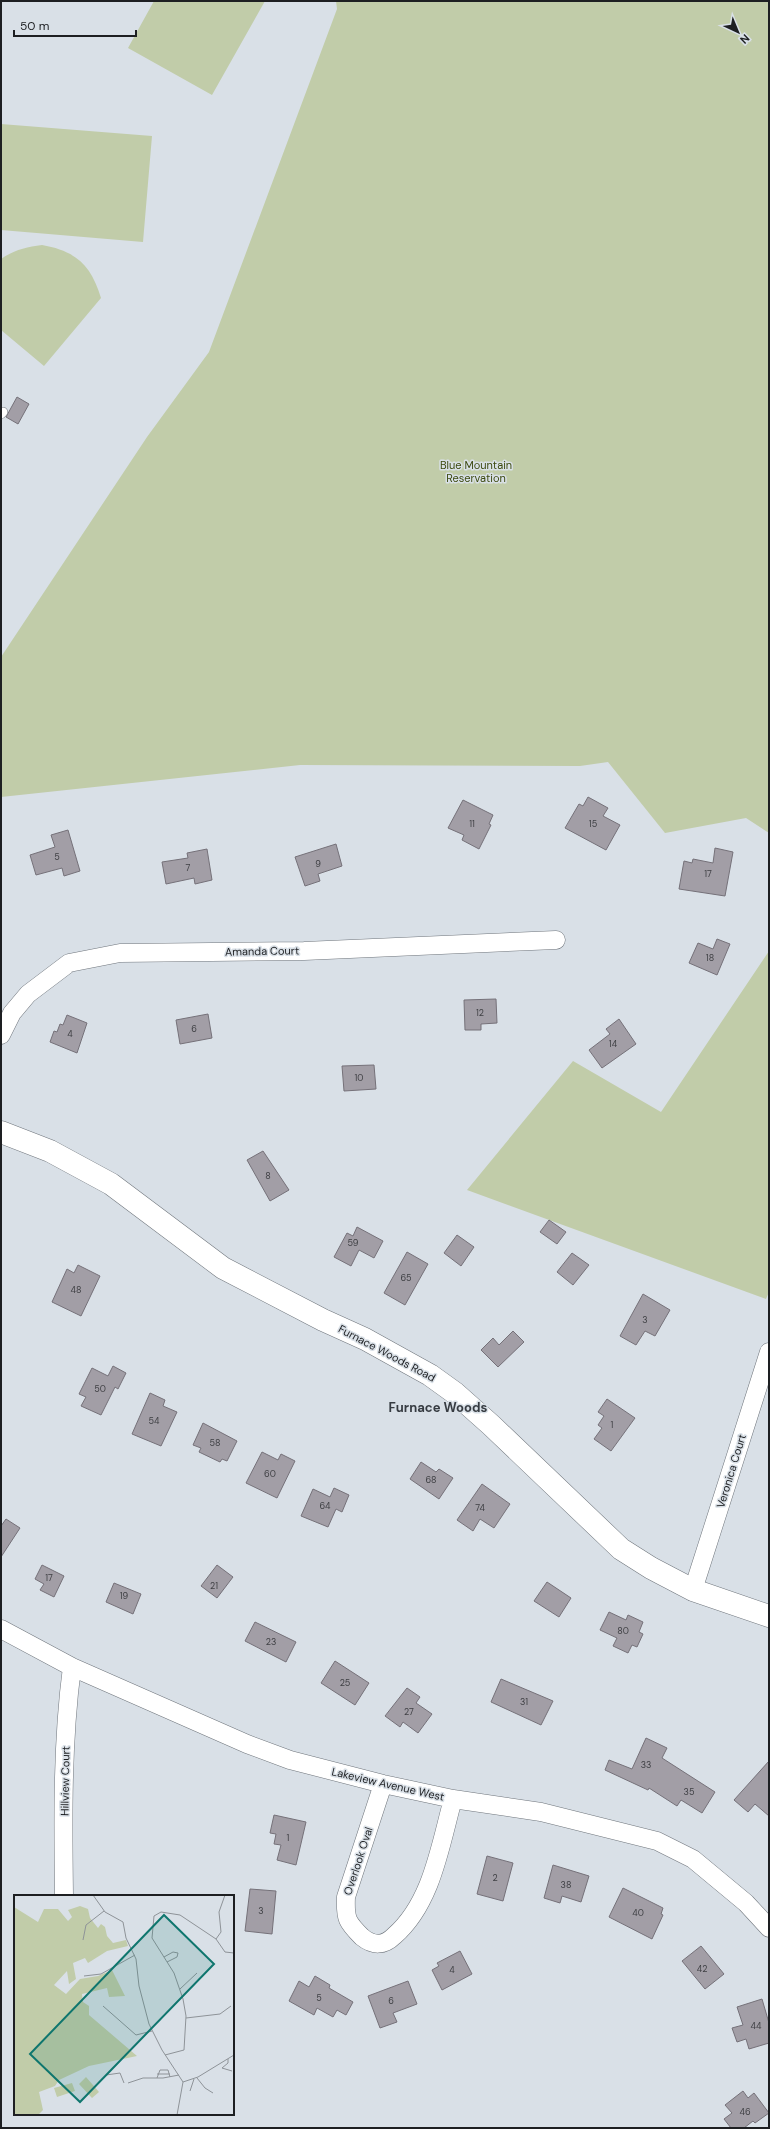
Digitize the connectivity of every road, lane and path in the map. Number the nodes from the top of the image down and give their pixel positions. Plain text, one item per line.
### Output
1 (556, 940) dead end
2 (1, 1035) edge
3 (1, 1132) edge
4 (769, 1352) edge
5 (694, 1590) junction
6 (769, 1616) edge
7 (1, 1629) edge
8 (72, 1667) junction
9 (383, 1784) junction
10 (453, 1799) junction
11 (64, 1895) edge
12 (769, 1928) edge

1 - 2 street, Amanda Court
3 - 5 street, Furnace Woods Road
4 - 5 street, Veronica Court
5 - 6 street, Furnace Woods Road
7 - 8 street, Lakeview Avenue West
8 - 9 street, Lakeview Avenue West
8 - 11 street, Hillview Court
9 - 10 street, Lakeview Avenue West
9 - 10 street, Overlook Oval
10 - 12 street, Lakeview Avenue West

